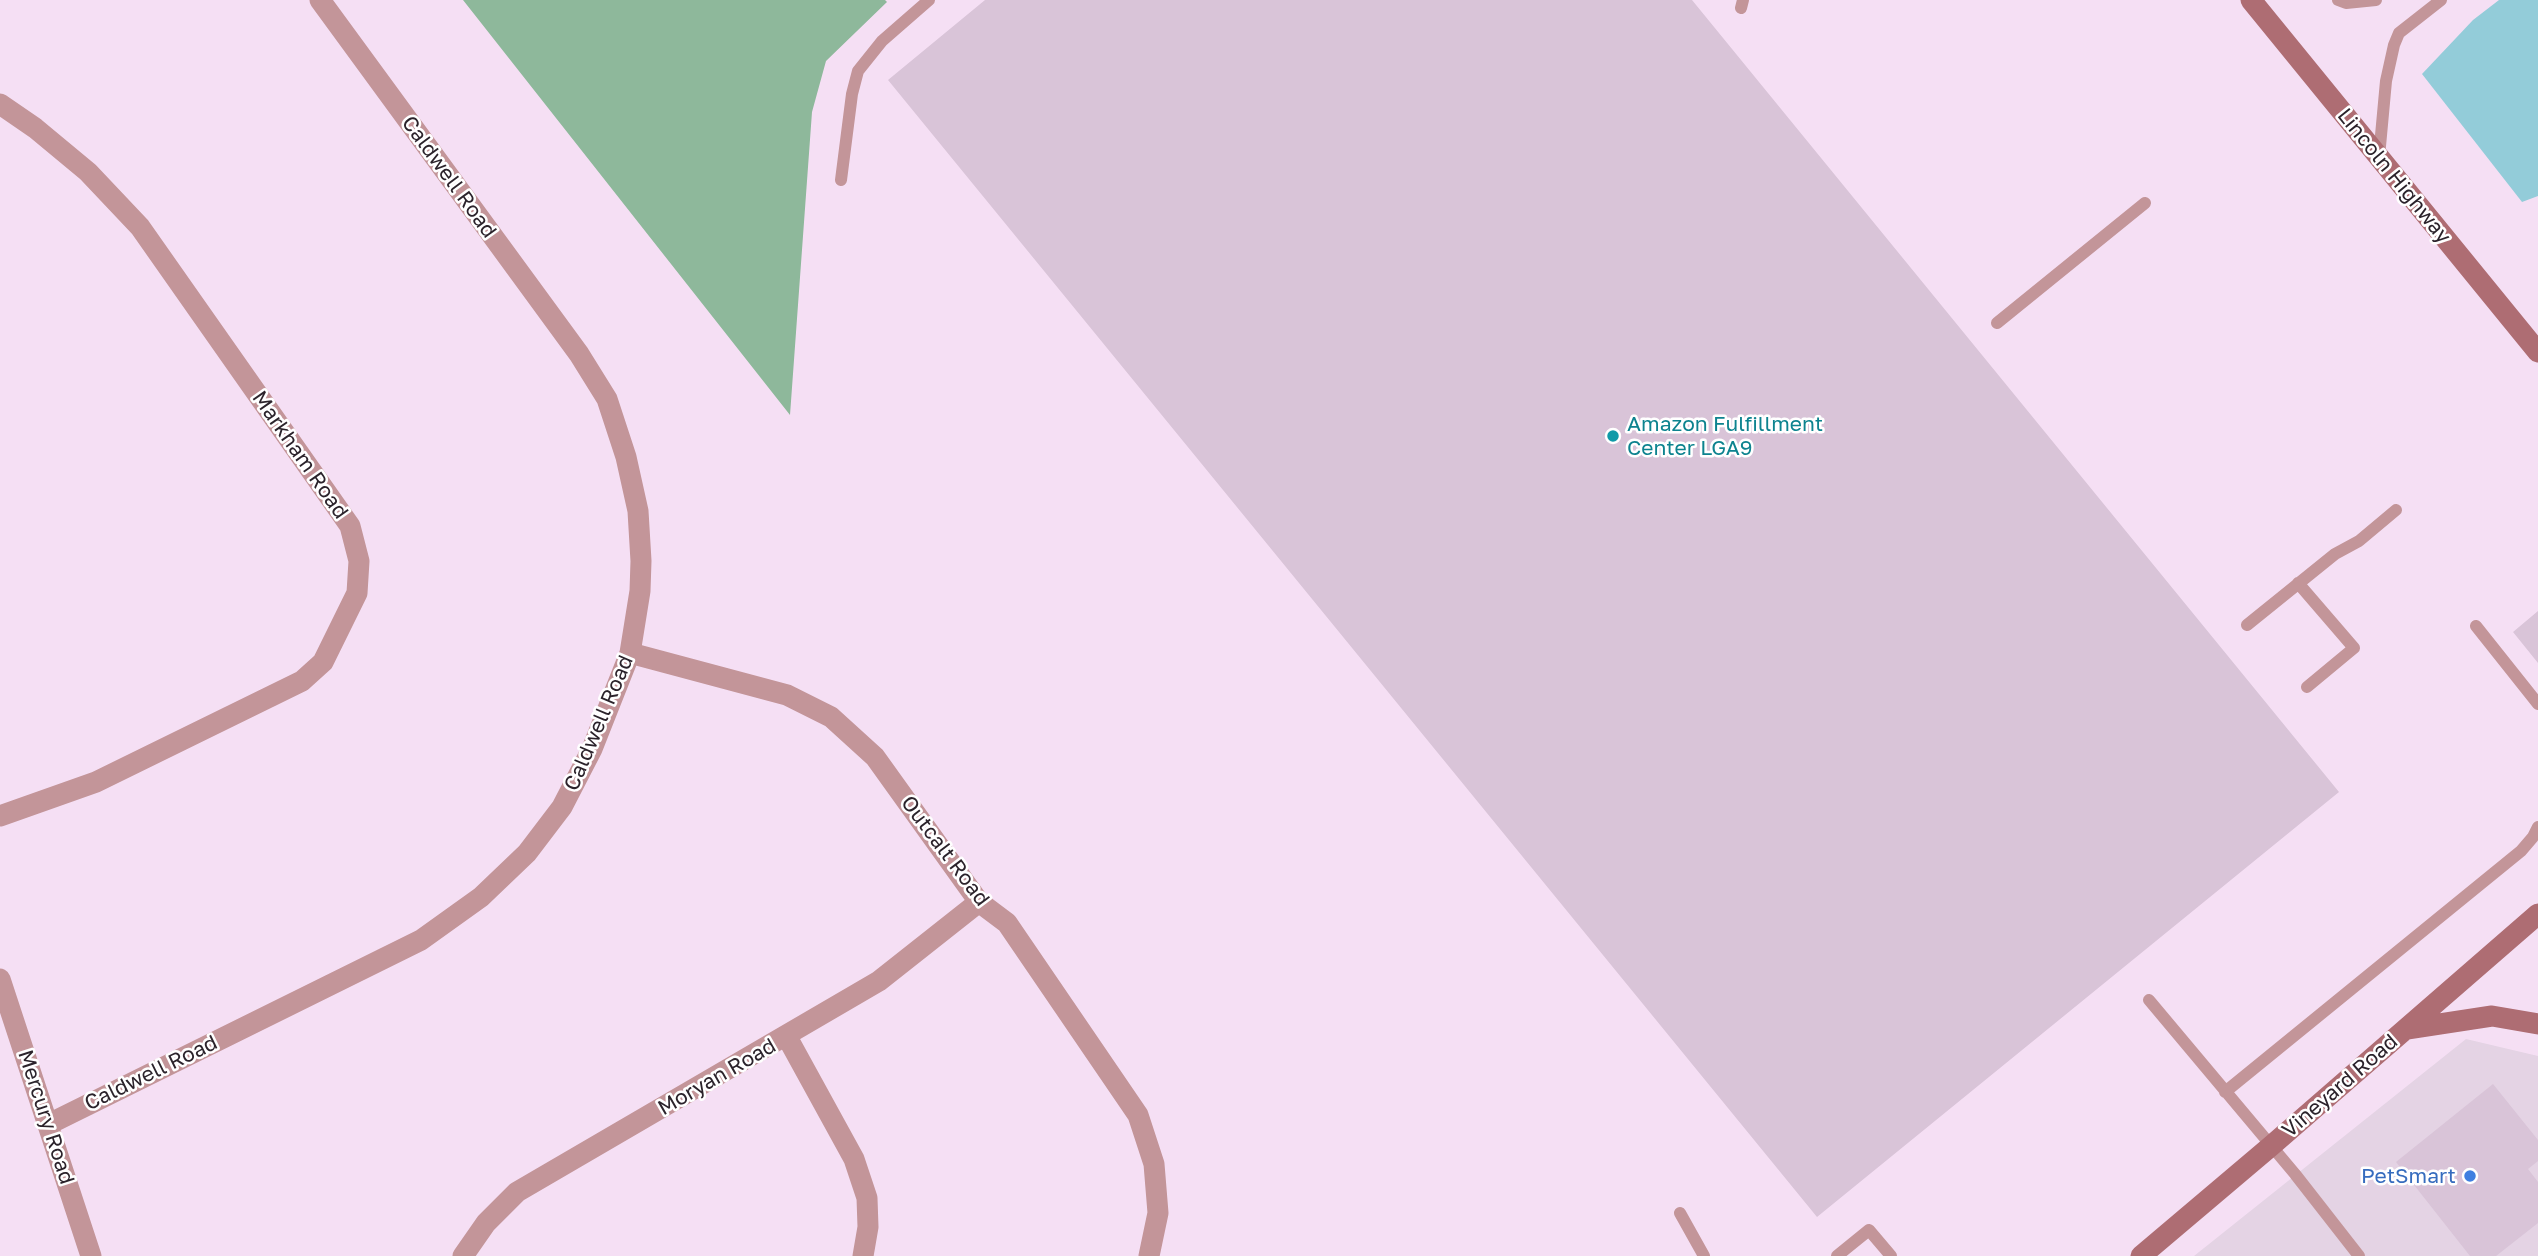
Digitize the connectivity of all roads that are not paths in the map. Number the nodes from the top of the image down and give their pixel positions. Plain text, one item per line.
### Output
1 (320, 0) edge
2 (929, 0) edge
3 (2251, 0) edge
4 (2338, 0) edge
5 (2376, 0) edge
6 (2441, 0) edge
7 (0, 104) edge
8 (2379, 157) junction
9 (841, 180) dead end
10 (2145, 203) dead end
11 (1997, 323) dead end
12 (2538, 352) edge
13 (2396, 510) dead end
14 (2298, 583) junction
15 (2247, 625) dead end
16 (2476, 626) dead end
17 (630, 653) junction
18 (2307, 687) dead end
19 (2538, 704) edge
20 (0, 816) edge
21 (2538, 827) edge
22 (979, 902) junction
23 (2538, 914) edge
24 (0, 979) edge
25 (2149, 1000) dead end
26 (2538, 1024) edge
27 (2405, 1030) junction
28 (787, 1037) junction
29 (2225, 1093) junction
30 (49, 1124) junction
31 (2271, 1146) junction
32 (1680, 1213) dead end
33 (91, 1256) edge
34 (463, 1256) edge
35 (863, 1256) edge
36 (1149, 1256) edge
37 (1704, 1256) edge
38 (1837, 1256) edge
39 (1891, 1256) edge
40 (2141, 1256) edge
41 (2359, 1256) edge

1 - 17 street, Caldwell Road
2 - 9 lane
3 - 8 main road, Lincoln Highway
4 - 5 lane
6 - 8 lane
7 - 20 street, Markham Road
8 - 12 main road, Lincoln Highway
10 - 11 lane
13 - 14 lane
14 - 15 lane
14 - 18 lane
16 - 19 lane
17 - 22 street, Outcalt Road
17 - 30 street, Caldwell Road
21 - 29 lane
22 - 28 street, Moryan Road
22 - 36 street, Outcalt Road
23 - 27 main road, Vineyard Road
24 - 30 street, Mercury Road
25 - 29 lane
26 - 27 main road
27 - 31 main road, Vineyard Road
28 - 34 street, Moryan Road
28 - 35 street
29 - 31 lane
30 - 33 street, Mercury Road
31 - 40 main road, Vineyard Road
31 - 41 lane
32 - 37 lane
38 - 39 lane

